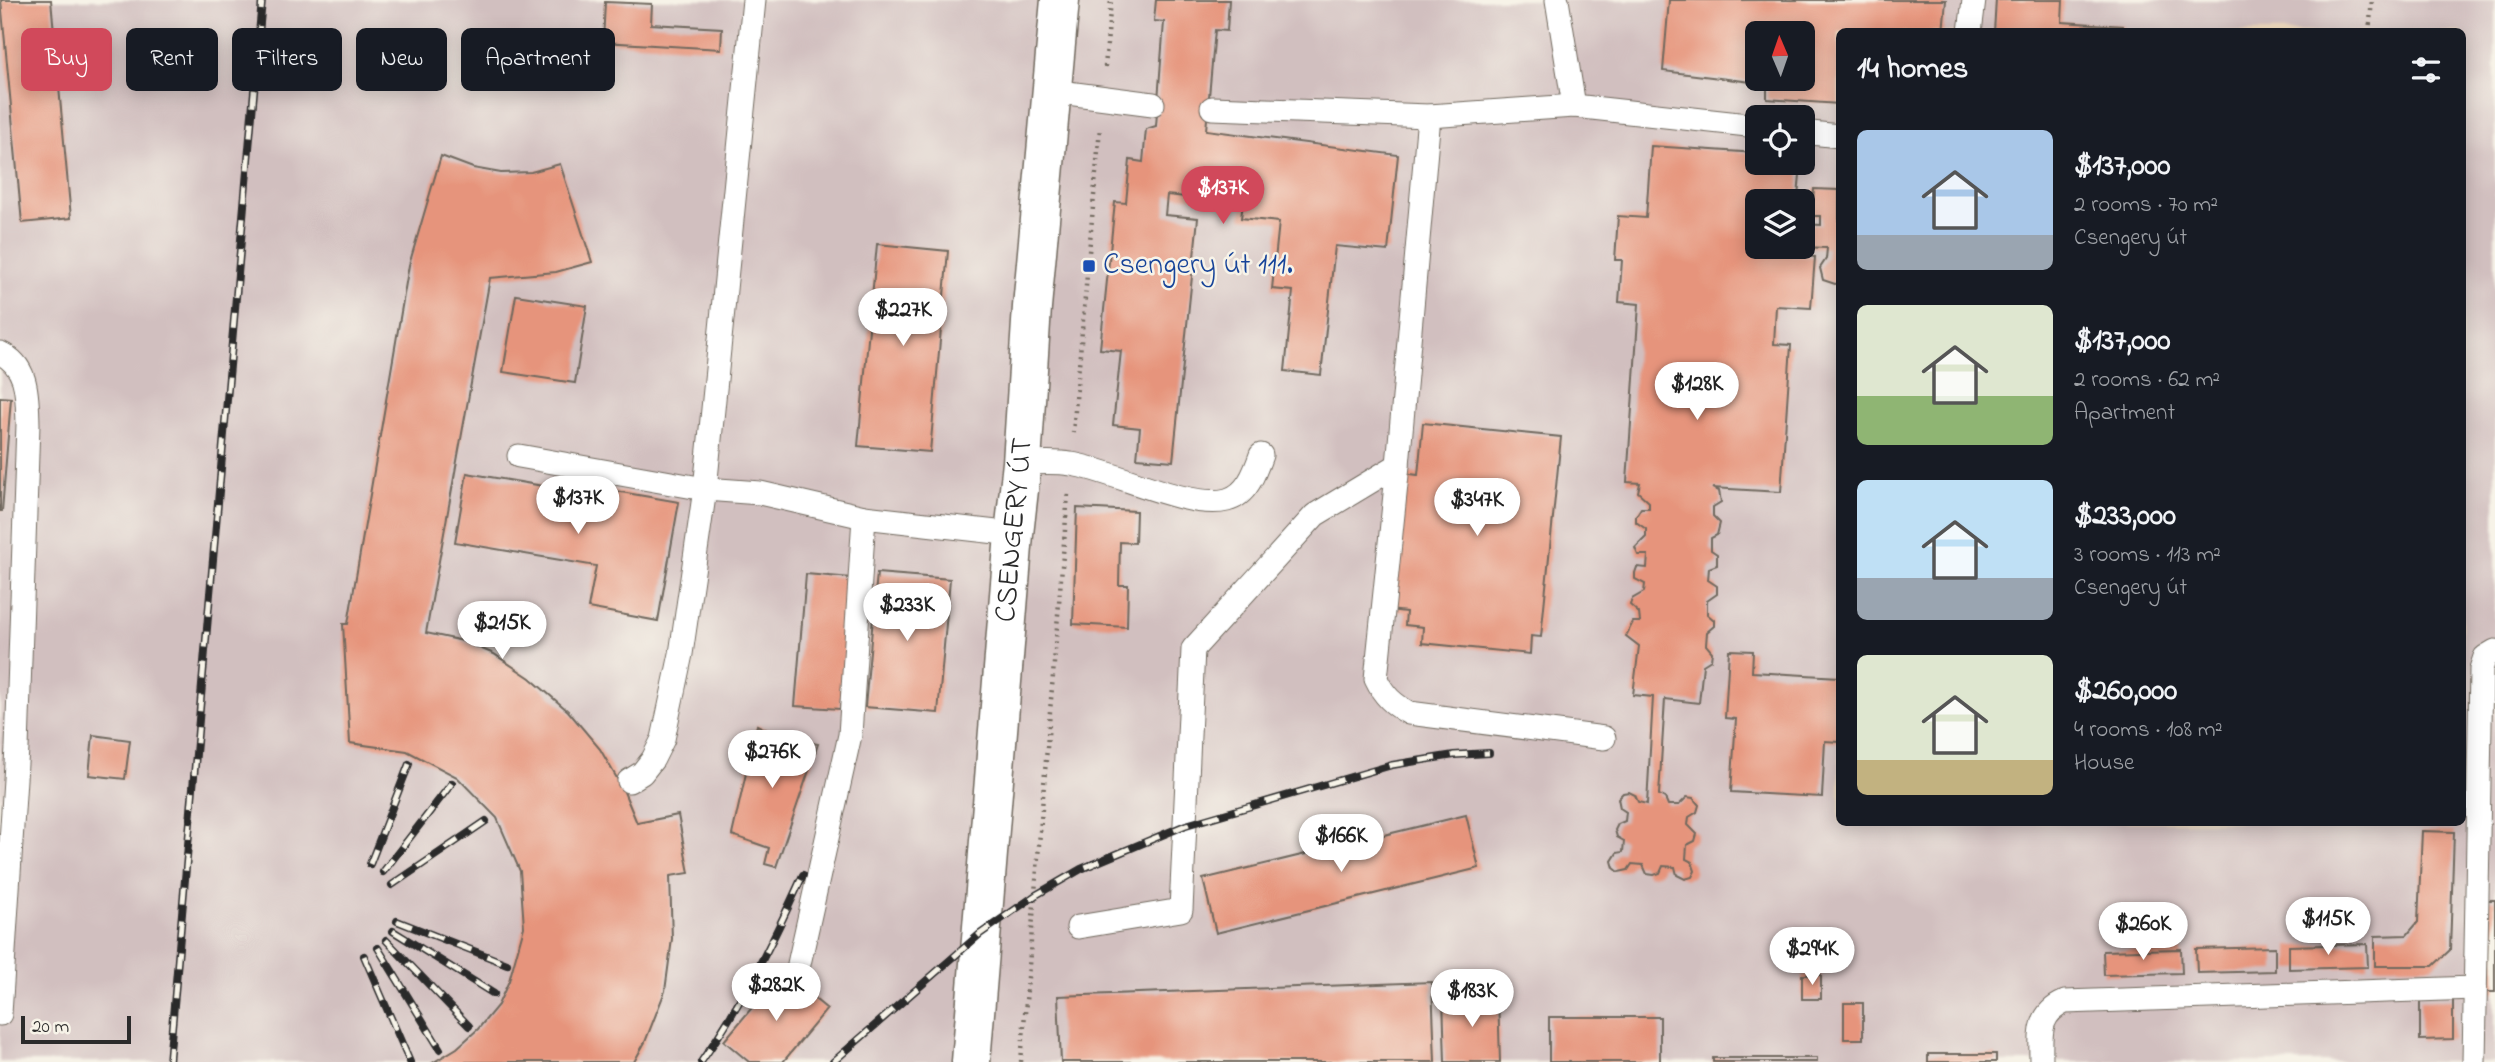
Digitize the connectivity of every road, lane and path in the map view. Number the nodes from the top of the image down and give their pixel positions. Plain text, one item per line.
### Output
1 (754, 0) edge
2 (1060, 0) edge
3 (1111, 0) edge
4 (1557, 0) edge
5 (1973, 0) edge
6 (2372, 0) edge
7 (1970, 28) edge
8 (2369, 28) edge
9 (1052, 91) junction
10 (1103, 98) junction
11 (1153, 104) dead end
12 (1574, 106) junction
13 (1212, 108) dead end
14 (1429, 116) junction
15 (1745, 126) edge
16 (1815, 133) edge
17 (1836, 136) edge
18 (0, 353) edge
19 (1261, 455) dead end
20 (519, 456) dead end
21 (1022, 463) junction
22 (1071, 464) junction
23 (1398, 465) junction
24 (705, 489) junction
25 (864, 517) junction
26 (1014, 534) junction
27 (2495, 651) edge
28 (1604, 738) dead end
29 (629, 781) dead end
30 (1078, 927) dead end
31 (799, 964) dead end
32 (2474, 988) junction
33 (0, 1014) edge
34 (971, 1062) edge
35 (1021, 1062) edge
36 (2041, 1062) edge
37 (2474, 1062) edge

1 - 24 lane
2 - 9 main road, CSENGERY ÚT
3 - 10 path
4 - 12 lane
5 - 7 lane
6 - 8 path
9 - 10 lane
9 - 21 main road, CSENGERY ÚT
10 - 11 lane
10 - 22 path
12 - 14 lane
12 - 15 lane
13 - 14 lane
14 - 23 lane
16 - 17 lane
18 - 33 lane
19 - 22 lane
20 - 24 lane
21 - 22 lane
21 - 26 main road, CSENGERY ÚT
22 - 35 path
23 - 28 lane
23 - 30 lane
24 - 25 lane
24 - 29 lane
25 - 26 lane
25 - 31 lane
26 - 34 main road, CSENGERY ÚT
27 - 32 lane
32 - 36 lane
32 - 37 lane

